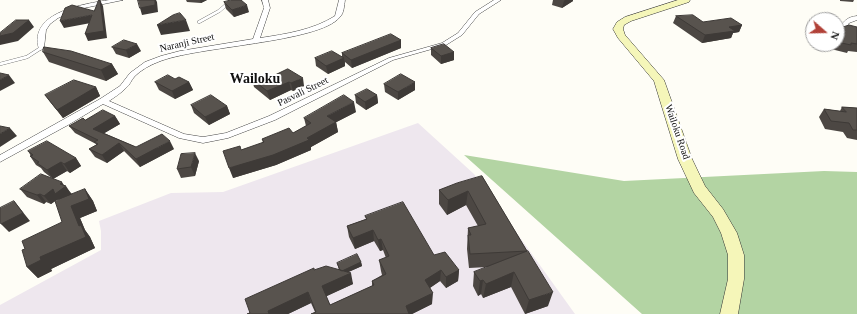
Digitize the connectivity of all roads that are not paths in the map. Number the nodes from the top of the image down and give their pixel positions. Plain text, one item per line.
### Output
1 (120, 0) edge
2 (232, 0) edge
3 (265, 0) edge
4 (342, 0) edge
5 (498, 0) edge
6 (686, 0) edge
7 (857, 18) edge
8 (199, 22) dead end
9 (845, 23) edge
10 (256, 40) junction
11 (41, 48) joint
12 (0, 64) edge
13 (103, 101) junction
14 (0, 159) edge
15 (729, 314) edge

1 - 11 street
2 - 8 lane
3 - 10 street
4 - 10 street, Naranji Street
5 - 13 street, Pasvali Street
6 - 15 street, Wailoku Road
7 - 9 street
10 - 13 street, Naranji Street
11 - 12 lane
13 - 14 street, Naranji Street

